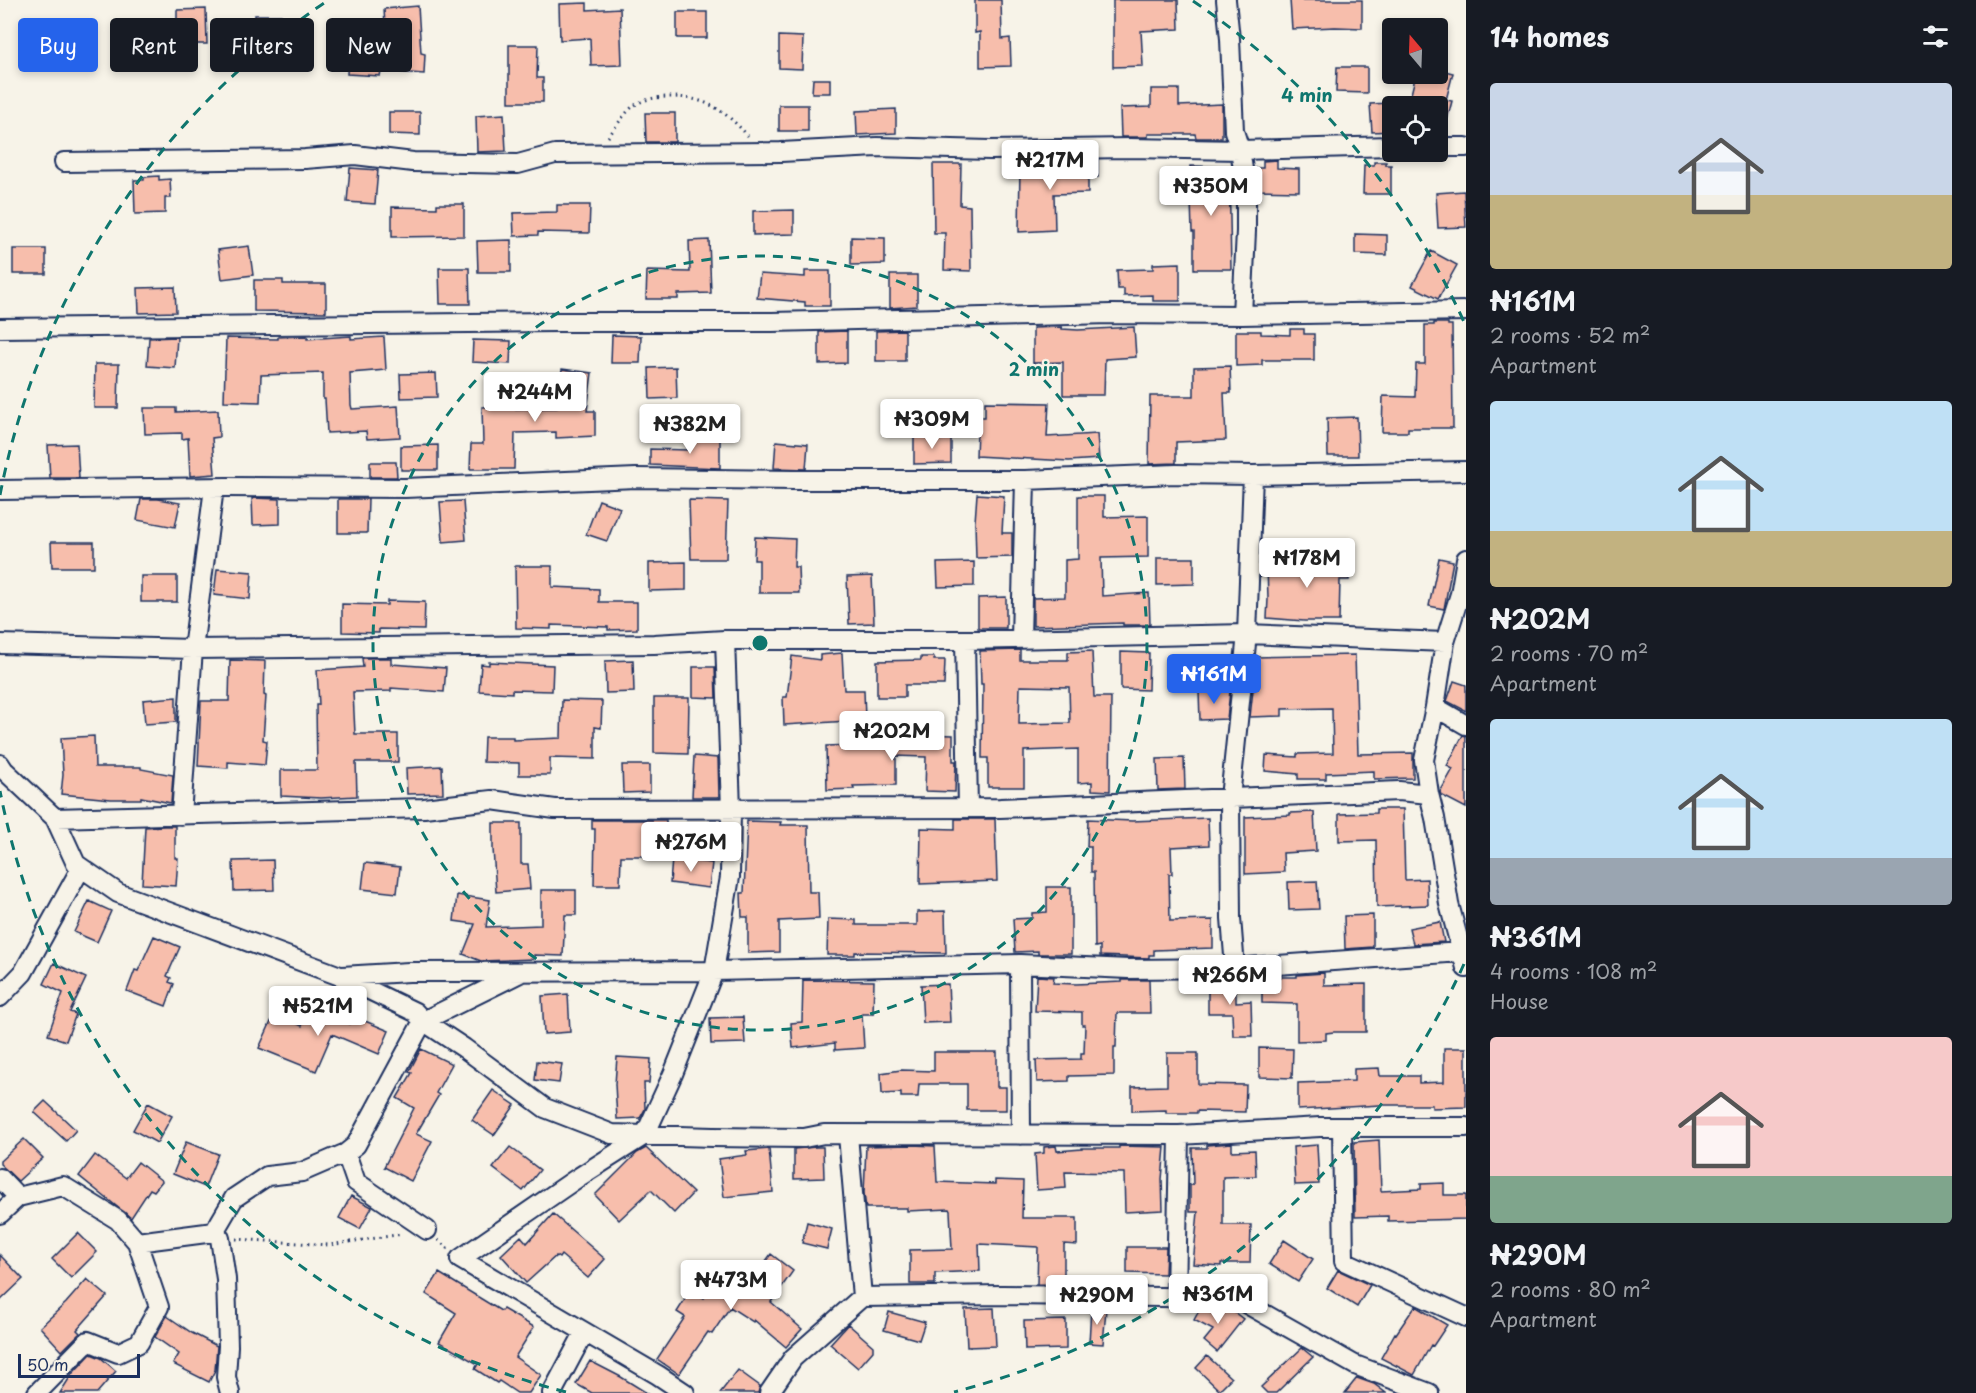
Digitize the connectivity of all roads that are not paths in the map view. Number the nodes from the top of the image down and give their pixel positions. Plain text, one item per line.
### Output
1 (1226, 0) edge
2 (1382, 146) edge
3 (1448, 147) edge
4 (1466, 147) edge
5 (1240, 150) junction
6 (63, 162) dead end
7 (1466, 311) edge
8 (1242, 315) junction
9 (0, 328) edge
10 (1466, 471) edge
11 (1253, 476) junction
12 (1025, 480) junction
13 (214, 488) junction
14 (0, 490) edge
15 (1466, 559) edge
16 (1247, 634) junction
17 (1021, 638) junction
18 (725, 640) junction
19 (965, 640) junction
20 (1445, 642) junction
21 (0, 644) edge
22 (193, 649) junction
23 (1435, 707) junction
24 (1466, 725) edge
25 (0, 764) edge
26 (1429, 794) junction
27 (1230, 798) junction
28 (968, 808) junction
29 (731, 809) junction
30 (181, 815) junction
31 (55, 818) junction
32 (81, 868) junction
33 (1449, 904) junction
34 (1466, 914) edge
35 (1463, 960) edge
36 (1020, 964) junction
37 (1235, 968) junction
38 (714, 971) junction
39 (524, 972) junction
40 (340, 976) junction
41 (0, 997) edge
42 (423, 1021) junction
43 (1342, 1127) junction
44 (1466, 1127) edge
45 (848, 1135) junction
46 (1021, 1135) junction
47 (1179, 1135) junction
48 (645, 1136) junction
49 (346, 1153) junction
50 (0, 1178) edge
51 (18, 1197) junction
52 (0, 1214) edge
53 (427, 1230) road end
54 (217, 1235) junction
55 (137, 1242) junction
56 (861, 1297) junction
57 (1176, 1297) junction
58 (1466, 1317) edge
59 (584, 1333) junction
60 (37, 1393) edge
61 (230, 1393) edge
62 (552, 1393) edge
63 (685, 1393) edge
64 (769, 1393) edge
65 (1429, 1393) edge

1 - 5 street
2 - 5 street
3 - 4 street
5 - 6 street
5 - 8 street
7 - 8 street
8 - 9 street
10 - 11 street
11 - 12 street
11 - 16 street
12 - 13 street
12 - 17 street
13 - 14 street
13 - 22 street
15 - 20 street
16 - 17 street
16 - 20 street
16 - 27 street
17 - 19 street
18 - 19 street
18 - 22 street
18 - 29 street
19 - 28 street
20 - 23 street
21 - 22 street
22 - 30 street
23 - 24 street
23 - 26 street
25 - 31 street
26 - 27 street
26 - 33 street
27 - 28 street
27 - 37 street
28 - 29 street
29 - 30 street
29 - 38 street
30 - 31 street
31 - 32 street
32 - 40 street
32 - 41 street
33 - 34 street
33 - 35 street
35 - 37 street
36 - 37 street
36 - 38 street
36 - 46 street
38 - 39 street
38 - 48 street
39 - 40 street
39 - 42 street
40 - 42 street
42 - 48 street
42 - 49 street
43 - 44 street
43 - 47 street
43 - 58 street
45 - 46 street
45 - 48 street
45 - 56 street
46 - 47 street
47 - 57 street
48 - 59 street
49 - 53 street
49 - 54 street
50 - 51 street
51 - 52 street
51 - 55 street
54 - 55 street
54 - 61 street
55 - 60 street
56 - 57 street
56 - 64 street
57 - 65 street
59 - 62 street
59 - 63 street

